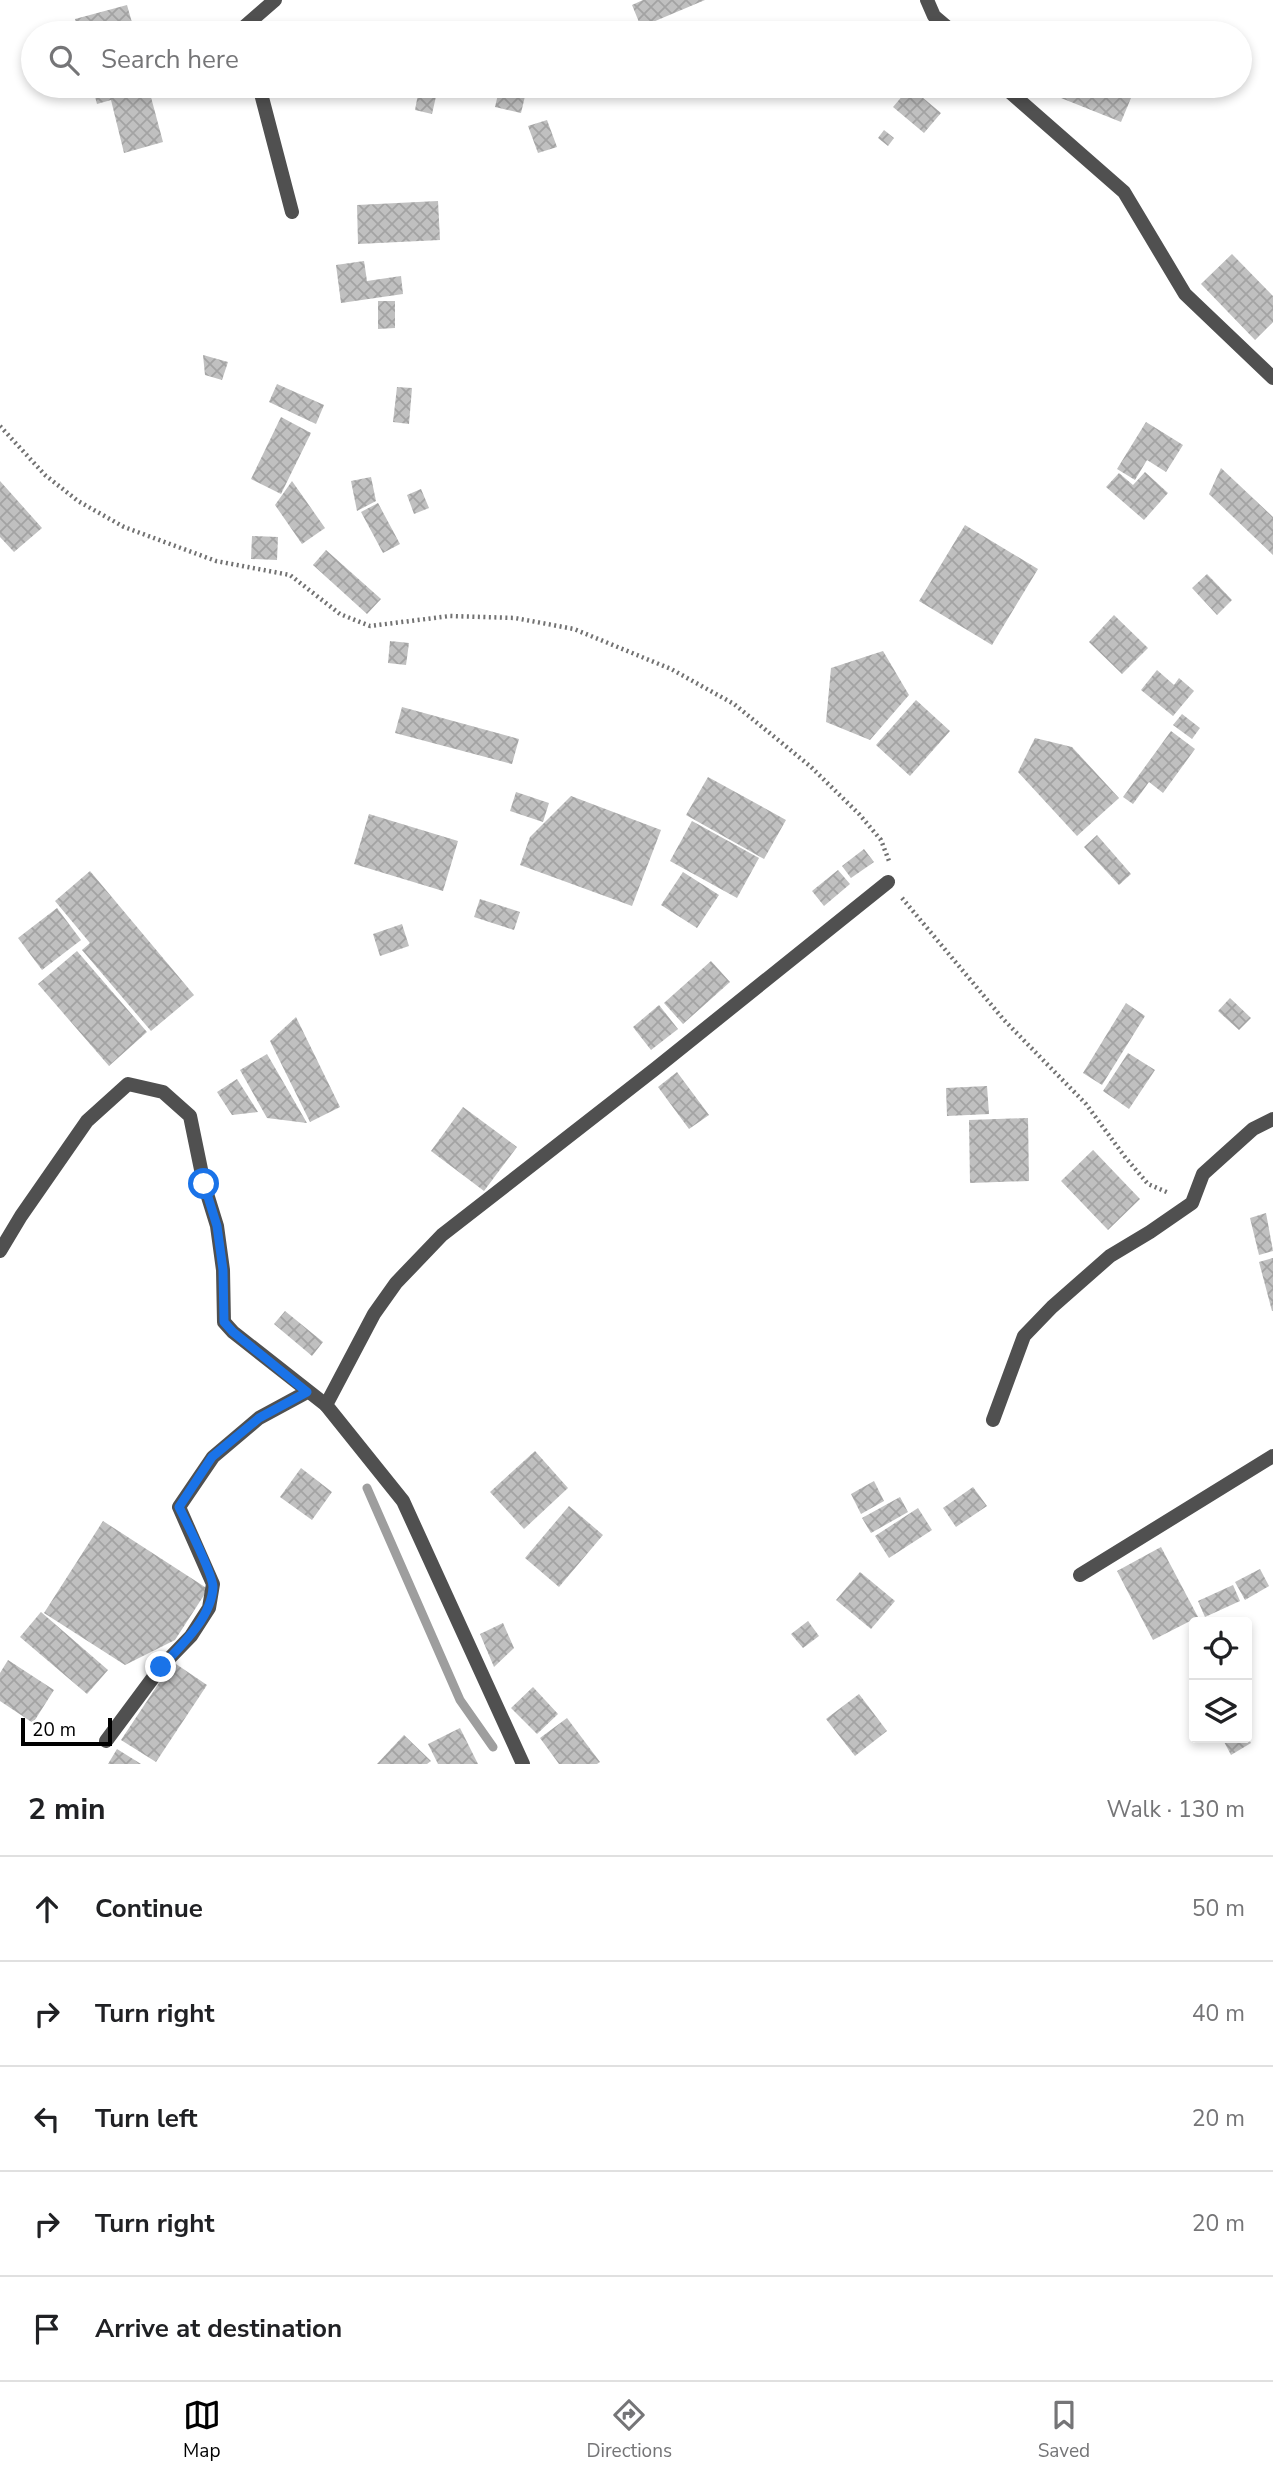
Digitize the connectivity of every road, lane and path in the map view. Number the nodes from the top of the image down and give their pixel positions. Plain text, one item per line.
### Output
1 (275, 0) edge
2 (927, 0) edge
3 (251, 21) edge
4 (940, 21) edge
5 (262, 98) edge
6 (1017, 98) edge
7 (292, 212) dead end
8 (1273, 378) edge
9 (0, 426) edge
10 (888, 882) junction
11 (1273, 1119) edge
12 (1192, 1203) junction
13 (0, 1251) edge
14 (307, 1392) junction
15 (326, 1405) junction
16 (993, 1420) dead end
17 (1273, 1456) edge
18 (1080, 1575) dead end
19 (106, 1741) dead end
20 (523, 1764) edge

1 - 3 street
2 - 4 street
5 - 7 street
6 - 8 street
9 - 10 path
10 - 12 path
10 - 15 street
11 - 12 street
12 - 16 street
13 - 14 street
14 - 15 street
14 - 19 street
15 - 20 street
17 - 18 street

